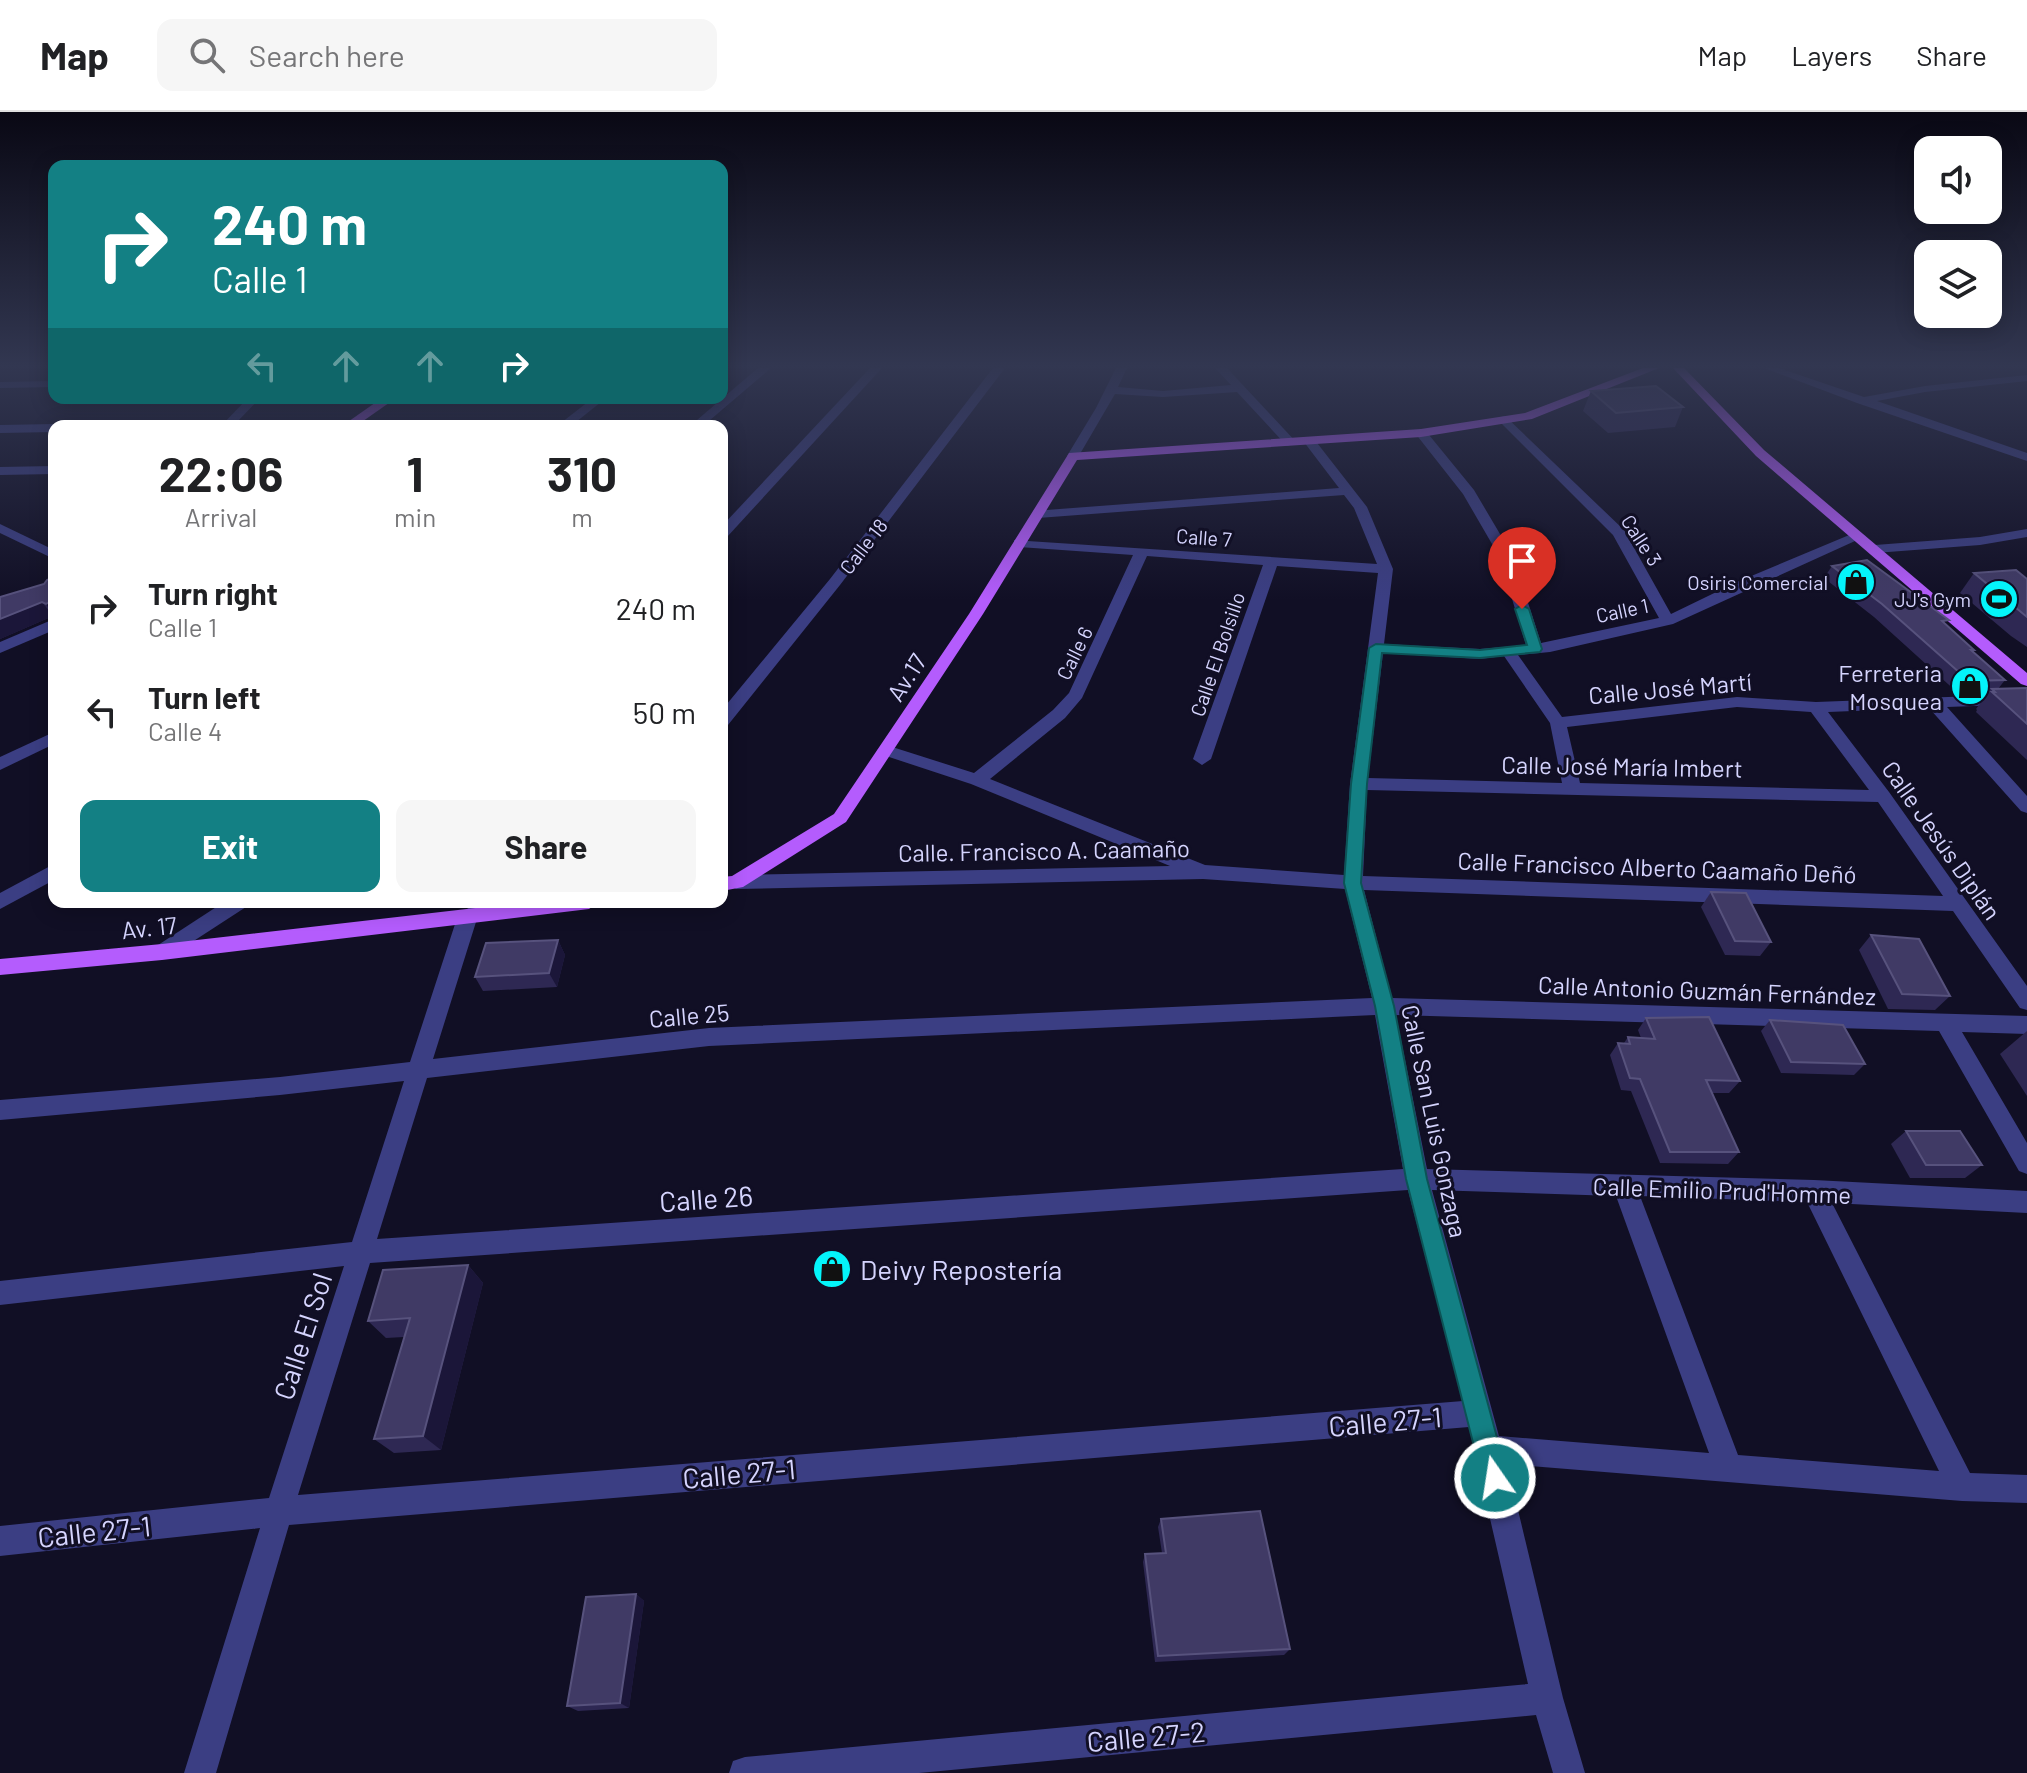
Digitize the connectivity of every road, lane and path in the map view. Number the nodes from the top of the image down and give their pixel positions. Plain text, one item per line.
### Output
1 (804, 446) edge
2 (940, 446) edge
3 (1079, 446) edge
4 (1257, 446) edge
5 (1303, 446) edge
6 (1431, 446) edge
7 (1531, 446) edge
8 (1753, 446) edge
9 (1993, 446) edge
10 (1073, 456) junction
11 (2027, 457) edge
12 (48, 470) edge
13 (0, 471) edge
14 (1347, 491) junction
15 (1038, 514) junction
16 (0, 528) edge
17 (728, 528) edge
18 (2027, 533) edge
19 (1859, 536) junction
20 (1019, 543) junction
21 (1875, 549) junction
22 (48, 552) edge
23 (1142, 552) junction
24 (1271, 562) junction
25 (1386, 569) junction
26 (1668, 621) junction
27 (48, 627) edge
28 (0, 648) edge
29 (1376, 648) junction
30 (1535, 649) junction
31 (1508, 651) junction
32 (2027, 681) edge
33 (2027, 699) edge
34 (1934, 703) junction
35 (1816, 707) junction
36 (728, 714) edge
37 (1558, 723) junction
38 (48, 740) edge
39 (886, 750) junction
40 (1202, 759) dead end
41 (0, 764) edge
42 (977, 780) junction
43 (1359, 784) junction
44 (1572, 789) junction
45 (1883, 796) junction
46 (2027, 807) edge
47 (1203, 872) junction
48 (48, 874) edge
49 (729, 883) edge
50 (1353, 883) junction
51 (0, 902) edge
52 (1959, 904) junction
53 (230, 908) edge
54 (481, 908) edge
55 (543, 908) edge
56 (467, 918) junction
57 (162, 952) junction
58 (0, 967) edge
59 (2027, 1002) edge
60 (1384, 1006) junction
61 (1946, 1024) junction
62 (2027, 1025) edge
63 (419, 1070) junction
64 (0, 1110) edge
65 (2027, 1164) edge
66 (1417, 1179) junction
67 (1625, 1188) junction
68 (1814, 1191) junction
69 (2027, 1202) edge
70 (362, 1252) junction
71 (0, 1293) edge
72 (1479, 1413) junction
73 (1489, 1449) junction
74 (1728, 1466) junction
75 (1962, 1487) junction
76 (2027, 1489) edge
77 (279, 1511) junction
78 (0, 1541) edge
79 (1547, 1698) junction
80 (200, 1773) edge
81 (745, 1773) edge
82 (1569, 1773) edge

1 - 17 street
2 - 36 street, Calle 18
3 - 10 street
4 - 10 main road
5 - 14 street, Calle San Luis Gonzaga
6 - 30 street
7 - 26 street, Calle 3
8 - 19 main road
9 - 11 street
10 - 15 main road, Av.17
12 - 13 street
14 - 15 street
14 - 25 street, Calle San Luis Gonzaga
15 - 20 main road, Av.17
16 - 22 street
18 - 21 street
19 - 21 main road
19 - 26 street, Calle 1
20 - 23 street, Calle 7
20 - 39 main road, Av.17
21 - 32 main road
23 - 24 street, Calle 7
23 - 42 street, Calle 6
24 - 25 street, Calle 7
24 - 40 street, Calle El Bolsillo
25 - 29 street, Calle San Luis Gonzaga
26 - 30 street, Calle 1
27 - 28 street
29 - 31 street, Calle 1
29 - 43 street, Calle San Luis Gonzaga
30 - 31 street, Calle 1
31 - 37 street
33 - 34 street, Calle José Martí
34 - 35 street, Calle José Martí
34 - 46 street
35 - 37 street, Calle José Martí
35 - 45 street, Calle Jesús Diplán
37 - 44 street
38 - 41 street
39 - 42 street
39 - 49 main road, Av.17
42 - 47 street
43 - 44 street, Calle José María Imbert
43 - 50 street, Calle San Luis Gonzaga
44 - 45 street, Calle José María Imbert
45 - 52 street, Calle Jesús Diplán
47 - 49 street, Calle. Francisco A. Caamaño
47 - 50 street, Calle. Francisco A. Caamaño
48 - 51 street
50 - 52 street, Calle Francisco Alberto Caamaño Deñó
50 - 60 street, Calle San Luis Gonzaga
52 - 59 street, Calle Jesús Diplán
53 - 57 street
54 - 56 street
55 - 56 main road, Av. 17
56 - 57 main road, Av. 17
56 - 63 street, Calle El Sol
57 - 58 main road, Av. 17
60 - 61 street, Calle Antonio Guzmán Fernández
60 - 63 street, Calle 25
60 - 66 street, Calle San Luis Gonzaga
61 - 62 street, Calle Antonio Guzmán Fernández
61 - 65 street
63 - 64 street, Calle 25
63 - 70 street, Calle El Sol
66 - 67 street, Calle Emilio Prud'Homme
66 - 70 street, Calle 26
66 - 72 street, Calle San Luis Gonzaga
67 - 68 street, Calle Emilio Prud'Homme
67 - 74 street
68 - 69 street, Calle Emilio Prud'Homme
68 - 75 street
70 - 71 street, Calle 26
70 - 77 street, Calle El Sol
72 - 73 street, Calle San Luis Gonzaga
72 - 77 street, Calle 27-1
73 - 74 street
73 - 79 street, Calle San Luis Gonzaga
74 - 75 street
75 - 76 street
77 - 78 street, Calle 27-1
77 - 80 street, Calle El Sol
79 - 81 street, Calle 27-2
79 - 82 street, Calle San Luis Gonzaga

